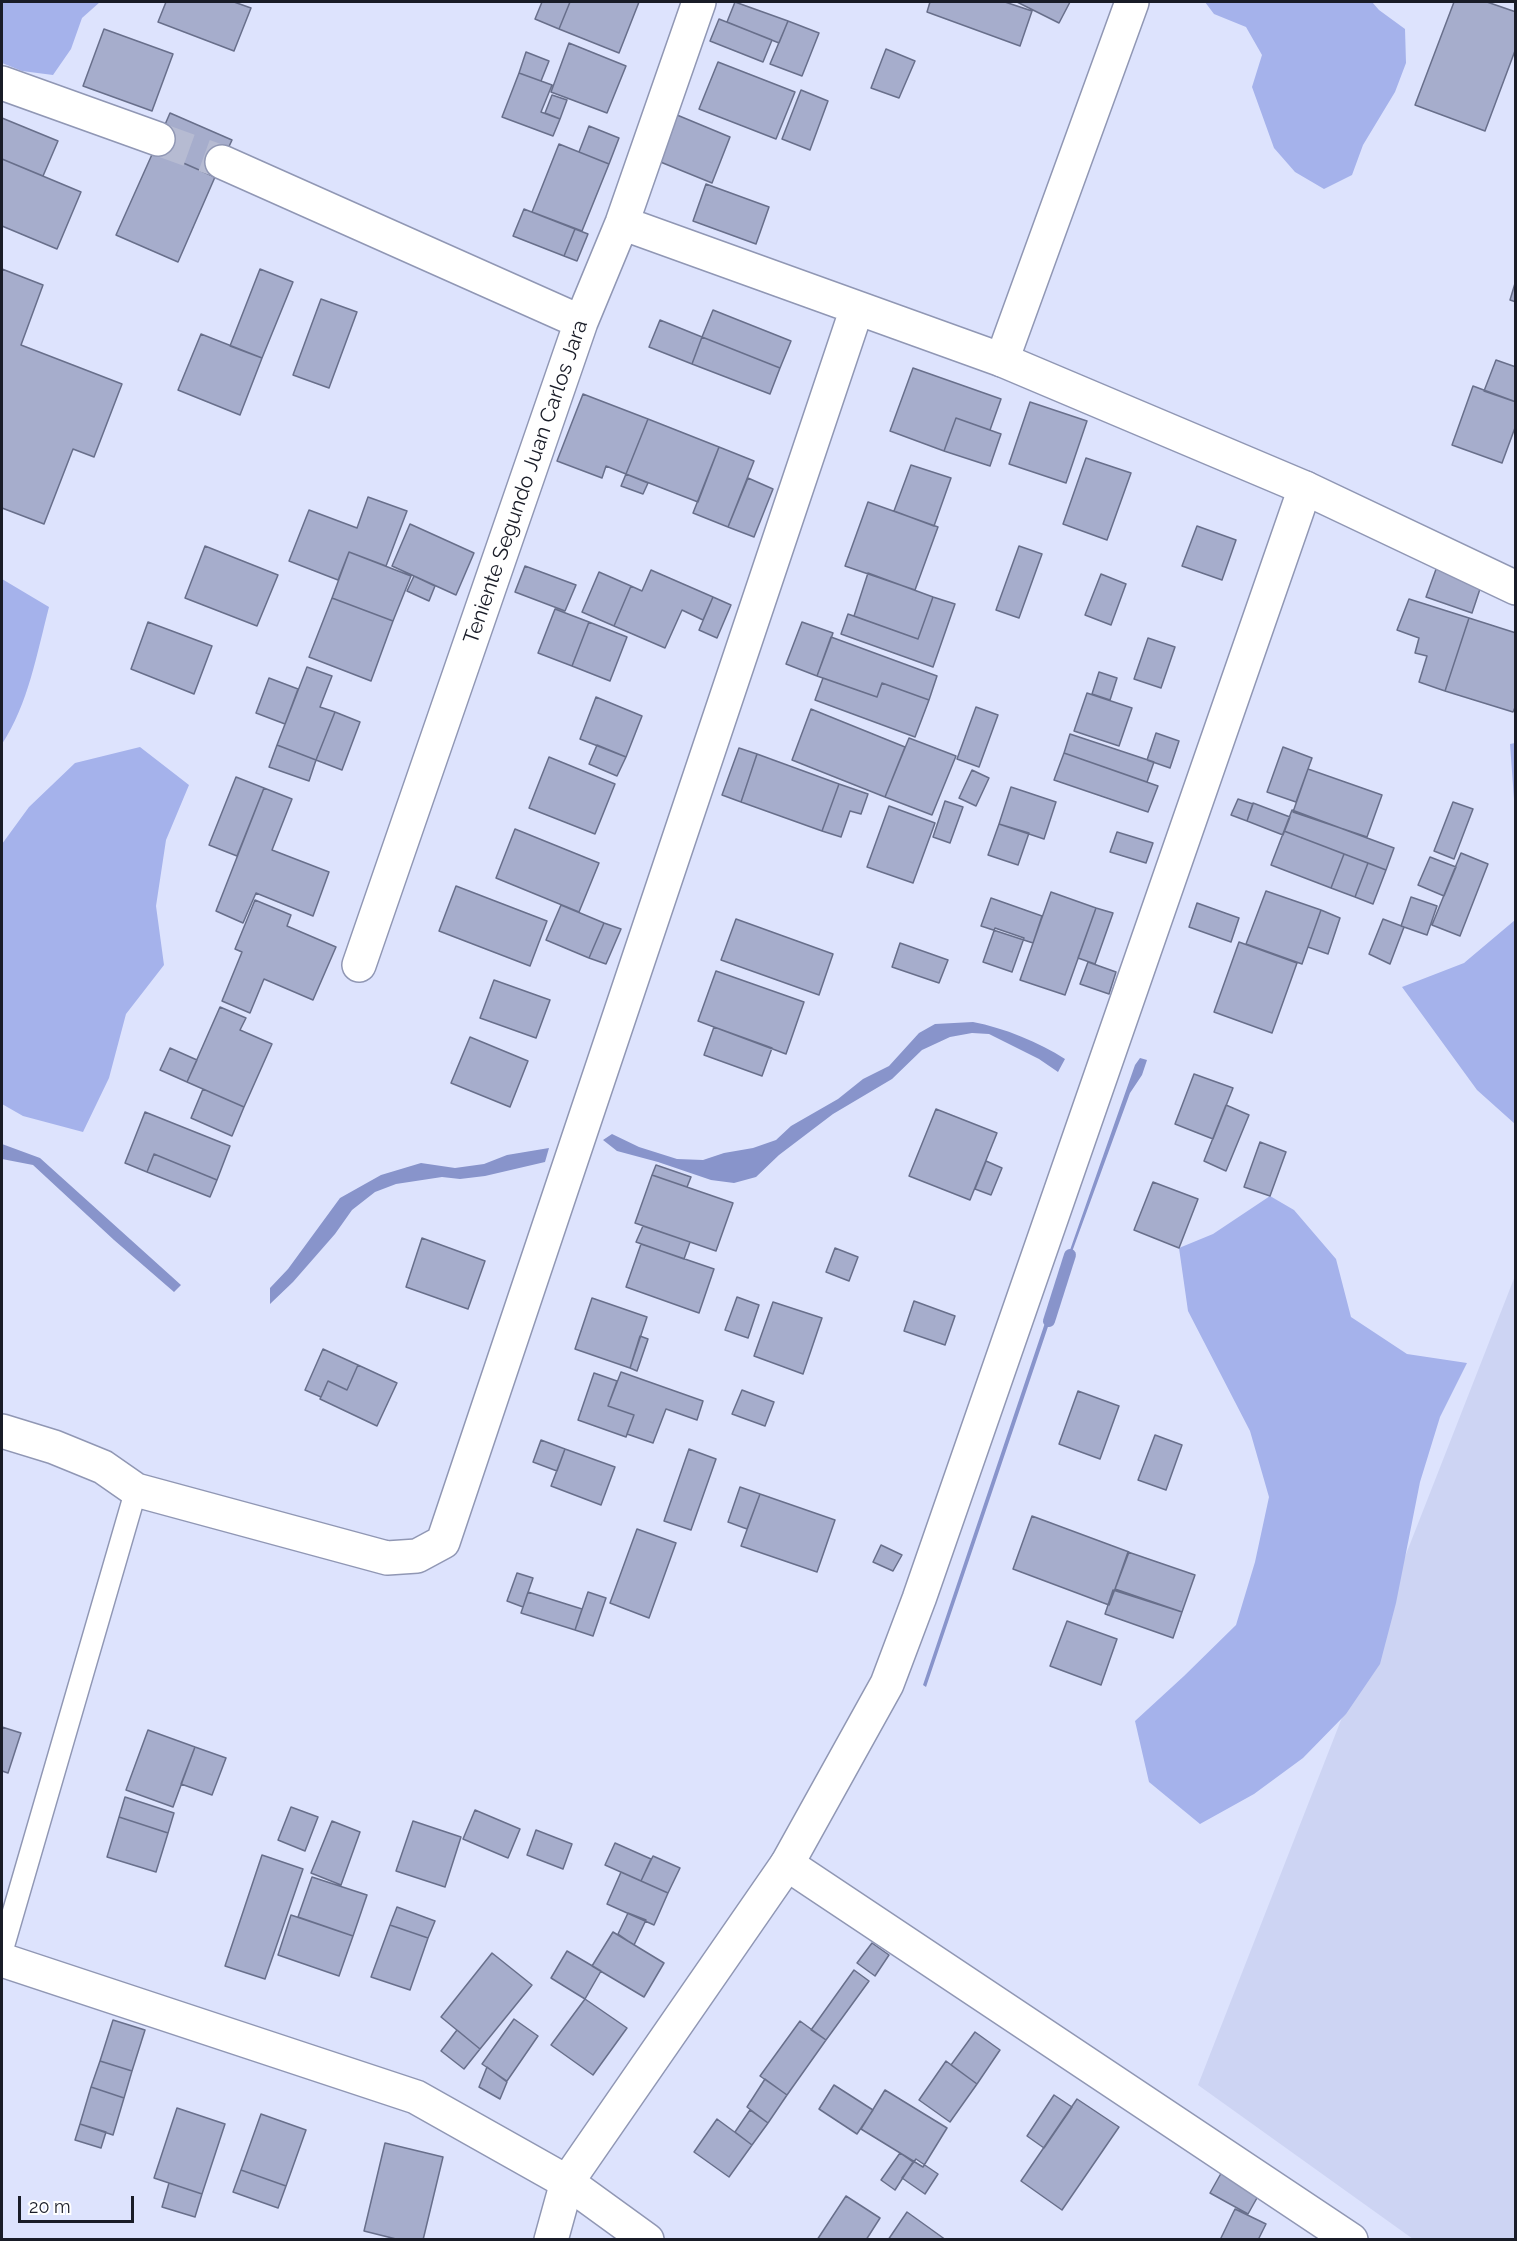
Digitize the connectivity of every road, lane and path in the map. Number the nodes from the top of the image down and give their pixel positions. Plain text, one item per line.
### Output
1 (699, 2) edge
2 (1132, 2) edge
3 (2, 83) edge
4 (158, 139) tunnel mouth
5 (222, 162) tunnel mouth
6 (622, 223) junction
7 (857, 309) junction
8 (580, 322) junction
9 (1002, 360) junction
10 (1305, 488) junction
11 (1515, 588) edge
12 (359, 965) dead end
13 (2, 1431) edge
14 (136, 1490) junction
15 (787, 1864) junction
16 (2, 1951) edge
17 (2, 1960) edge
18 (567, 2182) junction
19 (1330, 2234) edge
20 (551, 2240) edge
21 (647, 2240) edge

1 - 6 street, Teniente Segundo Juan Carlos Jara
2 - 9 street
3 - 4 street
5 - 8 street
6 - 7 street
6 - 8 street, Teniente Segundo Juan Carlos Jara
7 - 9 street
7 - 14 street
8 - 12 street, Teniente Segundo Juan Carlos Jara
9 - 10 street
10 - 11 street
10 - 15 street
13 - 14 street
14 - 16 lane
15 - 18 street
15 - 19 street
17 - 18 street
18 - 20 street
18 - 21 street

